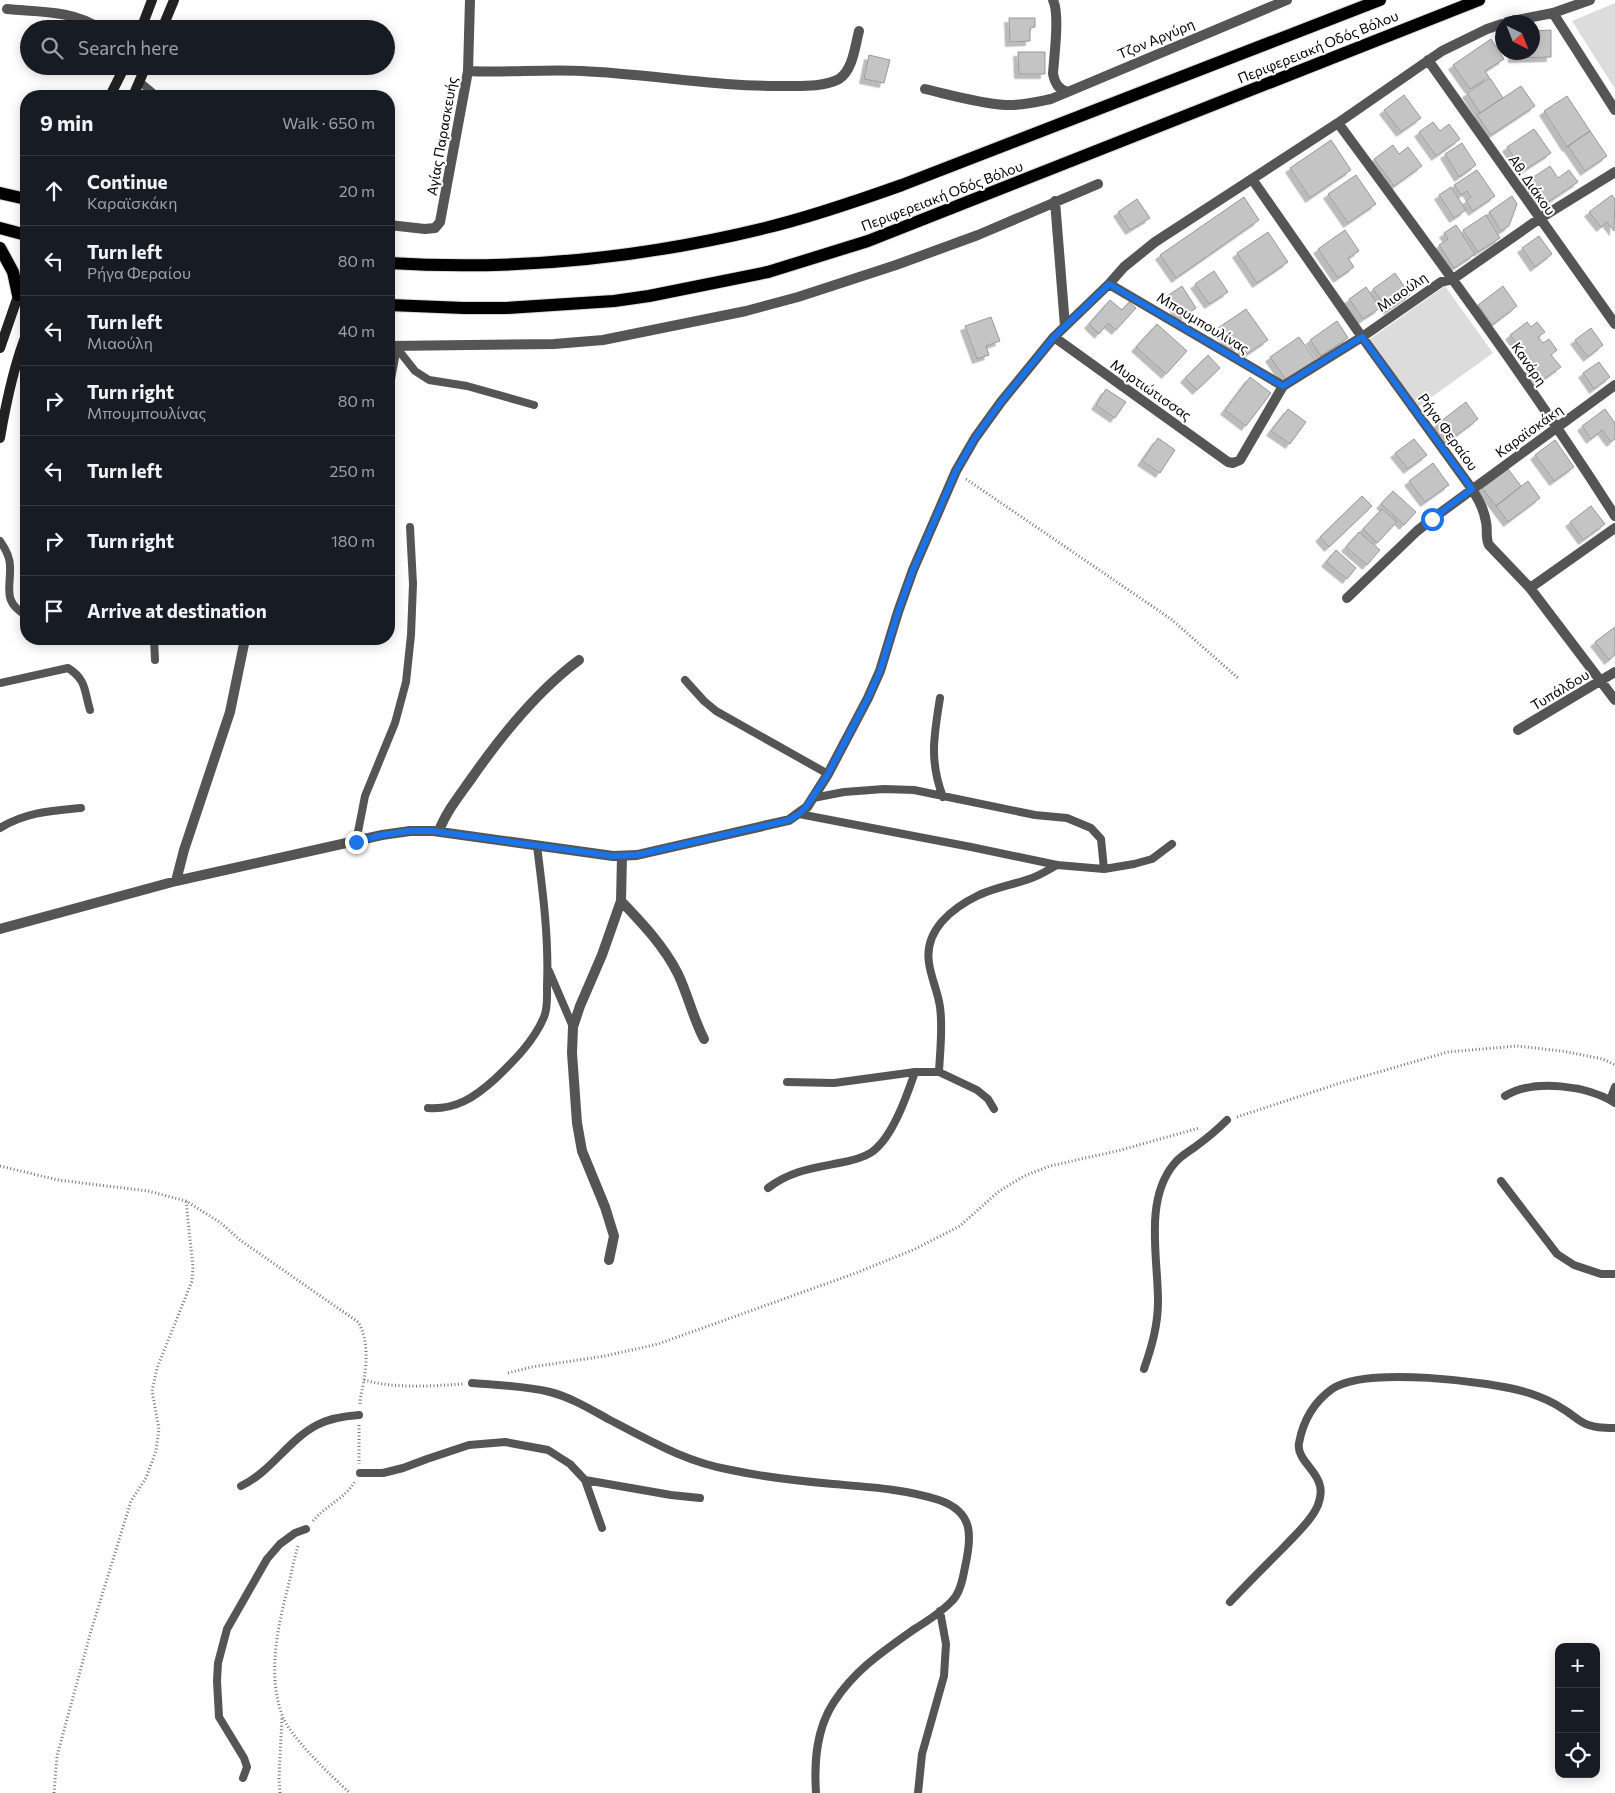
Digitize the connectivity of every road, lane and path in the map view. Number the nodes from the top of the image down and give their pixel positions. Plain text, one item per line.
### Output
1 (152, 0) edge
2 (174, 0) edge
3 (470, 0) edge
4 (1053, 0) edge
5 (1287, 0) edge
6 (1380, 0) edge
7 (1479, 0) edge
8 (1590, 0) edge
9 (7, 9) dead end
10 (1553, 13) junction
11 (1540, 16) edge
12 (86, 20) edge
13 (144, 20) edge
14 (166, 20) edge
15 (1495, 26) edge
16 (859, 31) dead end
17 (1428, 60) junction
18 (468, 71) junction
19 (120, 75) edge
20 (143, 75) edge
21 (140, 82) junction
22 (925, 89) dead end
23 (113, 90) edge
24 (136, 90) edge
25 (150, 90) edge
26 (1067, 92) junction
27 (1615, 110) edge
28 (1338, 124) junction
29 (1615, 172) edge
30 (1252, 179) junction
31 (1098, 184) dead end
32 (0, 193) edge
33 (20, 198) edge
34 (1055, 201) junction
35 (1539, 219) junction
36 (395, 226) edge
37 (0, 228) edge
38 (20, 233) edge
39 (0, 248) edge
40 (395, 263) edge
41 (1453, 279) junction
42 (1109, 284) junction
43 (20, 290) edge
44 (18, 295) junction
45 (395, 304) edge
46 (1615, 324) edge
47 (1065, 326) junction
48 (1054, 337) junction
49 (1362, 337) junction
50 (395, 347) edge
51 (0, 348) edge
52 (395, 350) edge
53 (19, 354) edge
54 (1615, 385) edge
55 (1283, 386) junction
56 (534, 404) dead end
57 (1557, 428) junction
58 (0, 438) edge
59 (1232, 463) joint
60 (956, 471) junction
61 (1472, 489) junction
62 (1615, 516) edge
63 (410, 527) dead end
64 (1615, 528) edge
65 (0, 540) edge
66 (1530, 588) junction
67 (1347, 598) dead end
68 (20, 611) edge
69 (154, 645) edge
70 (244, 645) edge
71 (155, 660) dead end
72 (579, 660) dead end
73 (1615, 672) edge
74 (1238, 678) dead end
75 (685, 680) dead end
76 (1601, 681) junction
77 (0, 683) edge
78 (940, 698) dead end
79 (1615, 700) edge
80 (90, 710) dead end
81 (1518, 730) dead end
82 (828, 774) junction
83 (943, 797) junction
84 (813, 798) junction
85 (81, 808) dead end
86 (799, 814) junction
87 (0, 828) edge
88 (438, 831) junction
89 (356, 842) junction
90 (1172, 844) dead end
91 (537, 846) junction
92 (622, 856) junction
93 (1056, 865) junction
94 (1104, 869) junction
95 (176, 881) junction
96 (621, 901) junction
97 (0, 929) edge
98 (548, 969) junction
99 (573, 1027) junction
100 (704, 1039) dead end
101 (1615, 1065) edge
102 (915, 1072) junction
103 (939, 1072) junction
104 (787, 1082) dead end
105 (1615, 1087) edge
106 (1505, 1096) dead end
107 (1613, 1101) edge
108 (428, 1108) dead end
109 (994, 1109) dead end
110 (1227, 1120) joint
111 (1201, 1127) dead end
112 (0, 1166) edge
113 (1501, 1181) dead end
114 (768, 1188) dead end
115 (186, 1201) junction
116 (609, 1260) dead end
117 (1615, 1274) edge
118 (1144, 1368) dead end
119 (506, 1374) dead end
120 (364, 1380) junction
121 (472, 1383) joint
122 (359, 1415) junction
123 (1615, 1428) edge
124 (360, 1473) junction
125 (585, 1480) junction
126 (241, 1486) dead end
127 (700, 1498) dead end
128 (602, 1528) dead end
129 (306, 1529) junction
130 (1230, 1602) dead end
131 (940, 1611) junction
132 (282, 1716) junction
133 (244, 1778) dead end
134 (54, 1793) edge
135 (280, 1793) edge
136 (350, 1793) edge
137 (816, 1793) edge
138 (918, 1793) edge

1 - 13 street
2 - 14 street
3 - 18 street, Αγίας Παρασκευής
4 - 26 street
5 - 26 street, Τζον Αργύρη
6 - 40 main road, Περιφερειακή Οδός Βόλου
7 - 45 main road, Περιφερειακή Οδός Βόλου
8 - 10 street
9 - 12 street
10 - 11 street
10 - 27 street
15 - 17 street
16 - 18 street
17 - 28 street
17 - 35 street, Αθ. Διάκου
18 - 36 street, Αγίας Παρασκευής
19 - 23 street
20 - 21 street
21 - 24 street
21 - 25 lane
22 - 26 street, Τζον Αργύρη
28 - 30 street
28 - 41 street, Κανάρη
29 - 35 street, Μιαούλη
30 - 42 street
30 - 49 street, Ρήγα Φεραίου
31 - 34 street
32 - 33 main road
34 - 47 street
34 - 50 street
35 - 41 street, Μιαούλη
35 - 46 street, Αθ. Διάκου
37 - 38 main road
39 - 44 main road
41 - 49 street, Μιαούλη
41 - 57 street, Κανάρη
42 - 47 street
42 - 55 street, Μπουμπουλίνας
43 - 44 street
44 - 51 street
47 - 48 street
48 - 59 street, Μυρτιώτισσας
48 - 60 street
49 - 55 street, Μιαούλη
49 - 61 street, Ρήγα Φεραίου
52 - 56 lane
53 - 58 street
54 - 57 street, Καραϊσκάκη
55 - 59 street, Μιαούλη
57 - 61 street, Καραϊσκάκη
57 - 62 street, Κανάρη
60 - 74 path
60 - 82 street
61 - 66 street, Ρήγα Φεραίου
61 - 67 street, Καραϊσκάκη
63 - 89 lane
64 - 66 street
65 - 68 lane
66 - 76 street, Ρήγα Φεραίου
69 - 71 lane
70 - 95 street
72 - 88 street
73 - 76 street, Τυπάλδου
75 - 82 lane
76 - 79 street, Ρήγα Φεραίου
76 - 81 street, Τυπάλδου
77 - 80 lane
78 - 83 lane
82 - 84 street
83 - 84 lane
83 - 94 lane
84 - 86 street
85 - 87 lane
86 - 92 street
86 - 93 lane
88 - 89 street
88 - 91 street
89 - 95 street
90 - 94 lane
91 - 92 street
91 - 98 lane
92 - 96 street
93 - 94 lane
93 - 103 lane
95 - 97 street
96 - 99 street
96 - 100 street
98 - 99 lane
98 - 108 lane
99 - 116 street
101 - 110 path
102 - 103 lane
102 - 104 lane
102 - 114 lane
103 - 109 lane
105 - 107 lane
106 - 107 lane
110 - 118 lane
111 - 119 path
112 - 115 path
113 - 117 lane
115 - 120 path
115 - 134 path
120 - 121 path
120 - 122 path
121 - 131 lane
122 - 124 path
122 - 126 lane
123 - 130 lane
124 - 125 lane
124 - 129 path
125 - 127 lane
125 - 128 lane
129 - 132 path
129 - 133 lane
131 - 137 lane
131 - 138 lane
132 - 135 path
132 - 136 path

